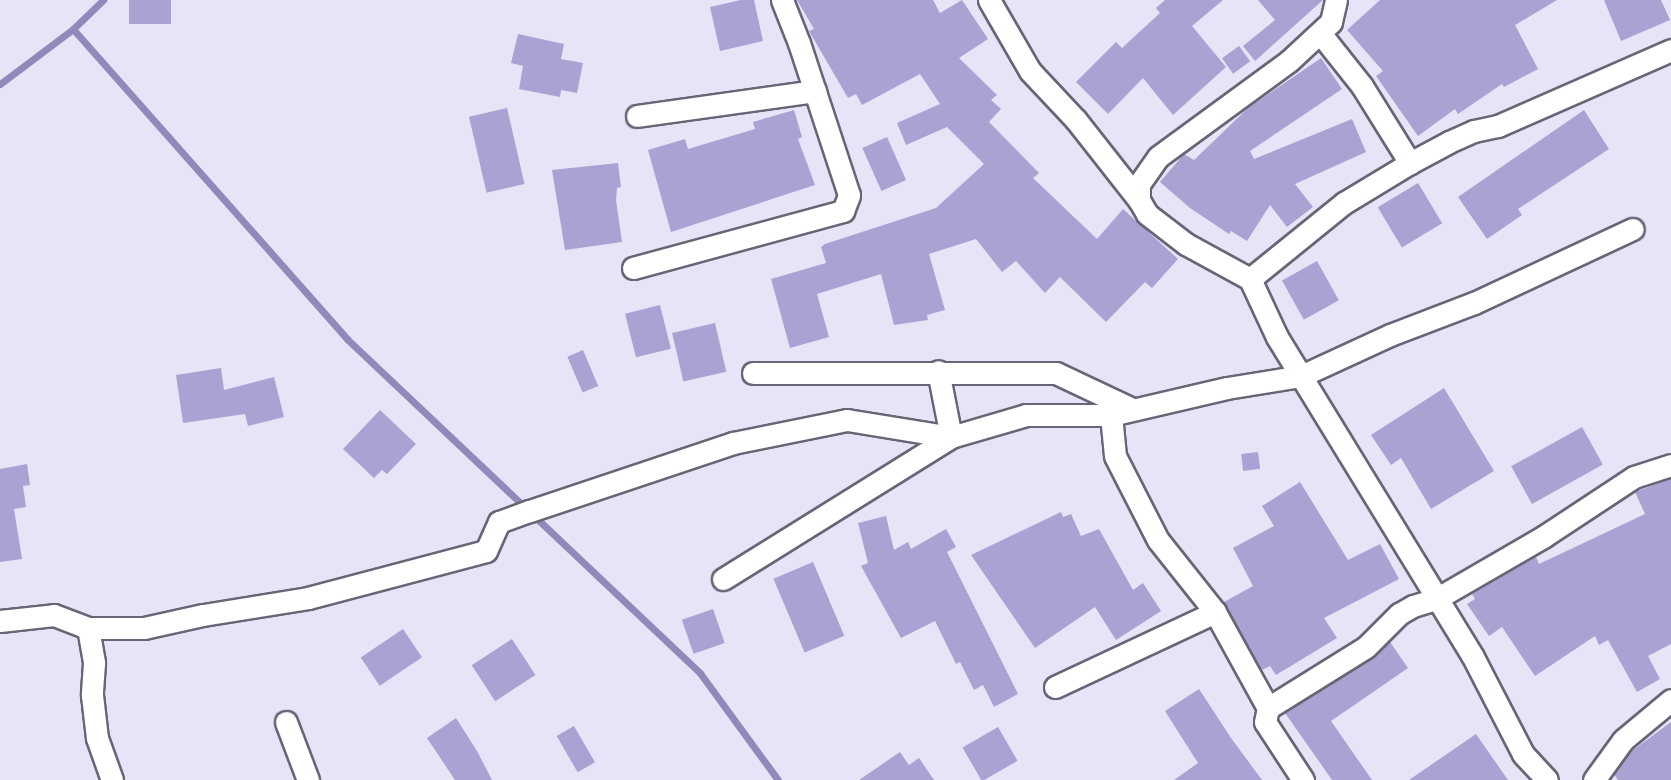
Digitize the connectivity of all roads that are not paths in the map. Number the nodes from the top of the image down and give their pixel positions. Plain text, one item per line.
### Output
1 (782, 0) edge
2 (1336, 0) edge
3 (990, 1) edge
4 (1320, 33) junction
5 (1671, 50) edge
6 (815, 91) junction
7 (637, 116) dead end
8 (1410, 163) junction
9 (1139, 200) junction
10 (1633, 229) dead end
11 (633, 268) dead end
12 (1250, 279) junction
13 (938, 371) junction
14 (753, 373) dead end
15 (1301, 376) junction
16 (1121, 411) junction
17 (951, 437) junction
18 (1671, 465) edge
19 (723, 579) dead end
20 (1436, 599) junction
21 (1215, 612) junction
22 (0, 621) edge
23 (88, 628) junction
24 (1055, 687) dead end
25 (1671, 700) edge
26 (1268, 708) junction
27 (286, 722) dead end
28 (112, 780) edge
29 (308, 780) edge
30 (1303, 780) edge
31 (1547, 780) edge
32 (1594, 780) edge

1 - 6 street
2 - 4 street
3 - 9 street
4 - 8 street
4 - 9 street
5 - 8 street
6 - 7 street
6 - 11 street
8 - 12 street
9 - 12 street
10 - 15 street
12 - 15 street
13 - 14 street
13 - 16 street
13 - 17 street
15 - 16 street
15 - 20 street
16 - 17 street
16 - 21 street
17 - 19 street
17 - 23 street
18 - 20 street
20 - 26 street
20 - 31 street
21 - 24 street
21 - 26 street
22 - 23 street
23 - 28 street
25 - 32 street
26 - 30 street
27 - 29 street

